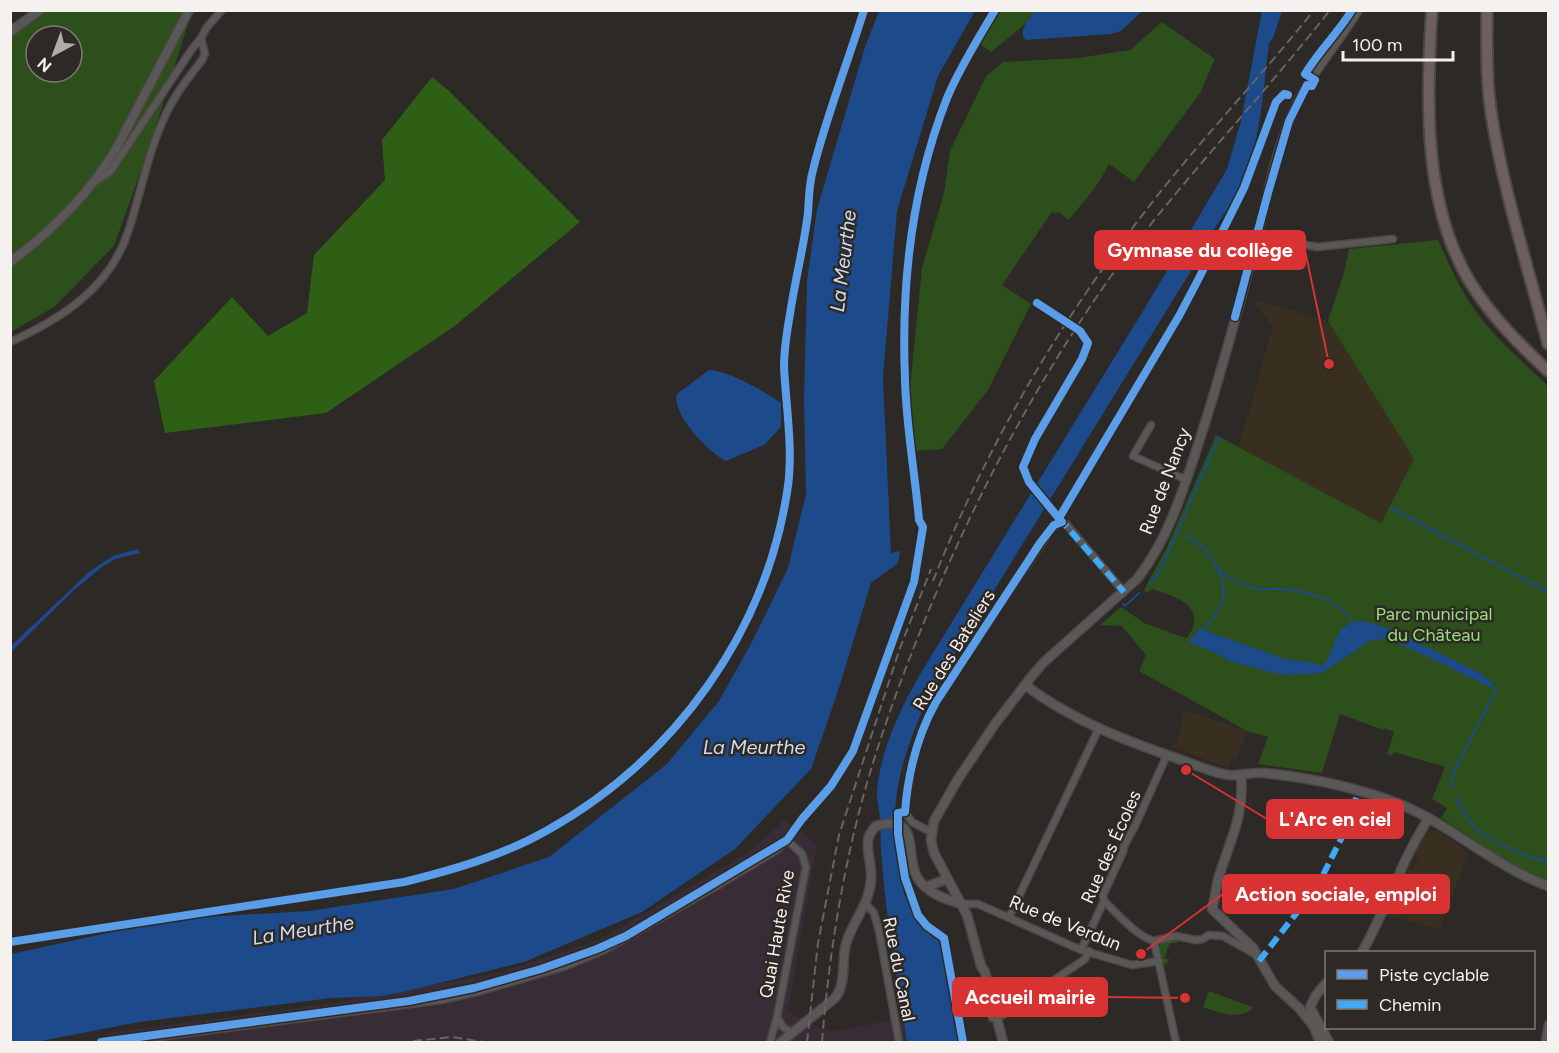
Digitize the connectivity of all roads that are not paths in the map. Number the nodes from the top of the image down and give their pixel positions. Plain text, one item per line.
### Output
1 (40, 10) edge
2 (189, 10) edge
3 (222, 10) edge
4 (1358, 10) edge
5 (1432, 10) edge
6 (1487, 10) edge
7 (10, 32) edge
8 (201, 38) junction
9 (93, 183) junction
10 (1257, 236) junction
11 (1393, 239) dead end
12 (10, 262) edge
13 (10, 342) edge
14 (1548, 344) edge
15 (1548, 371) edge
16 (1150, 425) dead end
17 (1187, 480) junction
18 (924, 527) dead end
19 (1125, 592) junction
20 (1025, 685) junction
21 (1099, 728) junction
22 (1167, 755) junction
23 (1241, 775) junction
24 (1429, 818) junction
25 (932, 832) junction
26 (787, 840) junction
27 (947, 879) junction
28 (1548, 886) edge
29 (927, 887) junction
30 (1104, 902) junction
31 (865, 903) junction
32 (961, 904) junction
33 (1009, 917) junction
34 (1154, 941) junction
35 (1081, 950) junction
36 (1089, 951) junction
37 (1363, 951) edge
38 (1255, 954) junction
39 (1159, 961) junction
40 (1325, 984) edge
41 (1310, 1007) junction
42 (1300, 1009) junction
43 (777, 1017) junction
44 (995, 1017) junction
45 (1548, 1024) edge
46 (774, 1027) junction
47 (787, 1038) edge
48 (120, 1042) edge
49 (770, 1042) edge
50 (899, 1042) edge
51 (999, 1042) edge
52 (1003, 1042) edge
53 (1176, 1042) edge
54 (1320, 1042) edge
55 (1329, 1042) edge
56 (1545, 1042) edge

1 - 7 main road
2 - 9 main road
3 - 8 street
4 - 10 main road, Rue de Nancy
5 - 15 highway
6 - 14 highway
8 - 9 street
8 - 13 street
9 - 12 main road
10 - 11 street
10 - 17 main road, Rue de Nancy
16 - 17 street
17 - 19 main road, Rue de Nancy
18 - 26 street
19 - 20 main road, Rue de Nancy
19 - 25 street, Rue des Bateliers
20 - 21 main road
20 - 25 main road, Rue de Nancy
21 - 22 main road
21 - 33 street
22 - 23 main road
22 - 30 street, Rue des Écoles
23 - 24 main road
23 - 38 main road
24 - 28 main road
24 - 37 main road
25 - 27 main road
26 - 43 street, Quai Haute Rive
26 - 48 street
27 - 29 main road
27 - 32 main road
29 - 31 main road
29 - 32 main road
30 - 34 street
30 - 35 street, Rue des Écoles
31 - 47 main road
31 - 50 street, Rue du Canal
32 - 33 street, Rue de Verdun
32 - 44 main road
33 - 35 street, Rue de Verdun
34 - 38 street
34 - 39 street
35 - 36 street, Rue de Verdun
36 - 39 street, Rue de Verdun
36 - 44 street
38 - 42 main road
39 - 53 street
40 - 41 main road
41 - 42 main road
41 - 55 main road
42 - 54 main road
43 - 46 street
43 - 47 street, Quai Haute Rive
44 - 51 main road
44 - 52 main road
45 - 56 street
46 - 47 street
46 - 49 street

